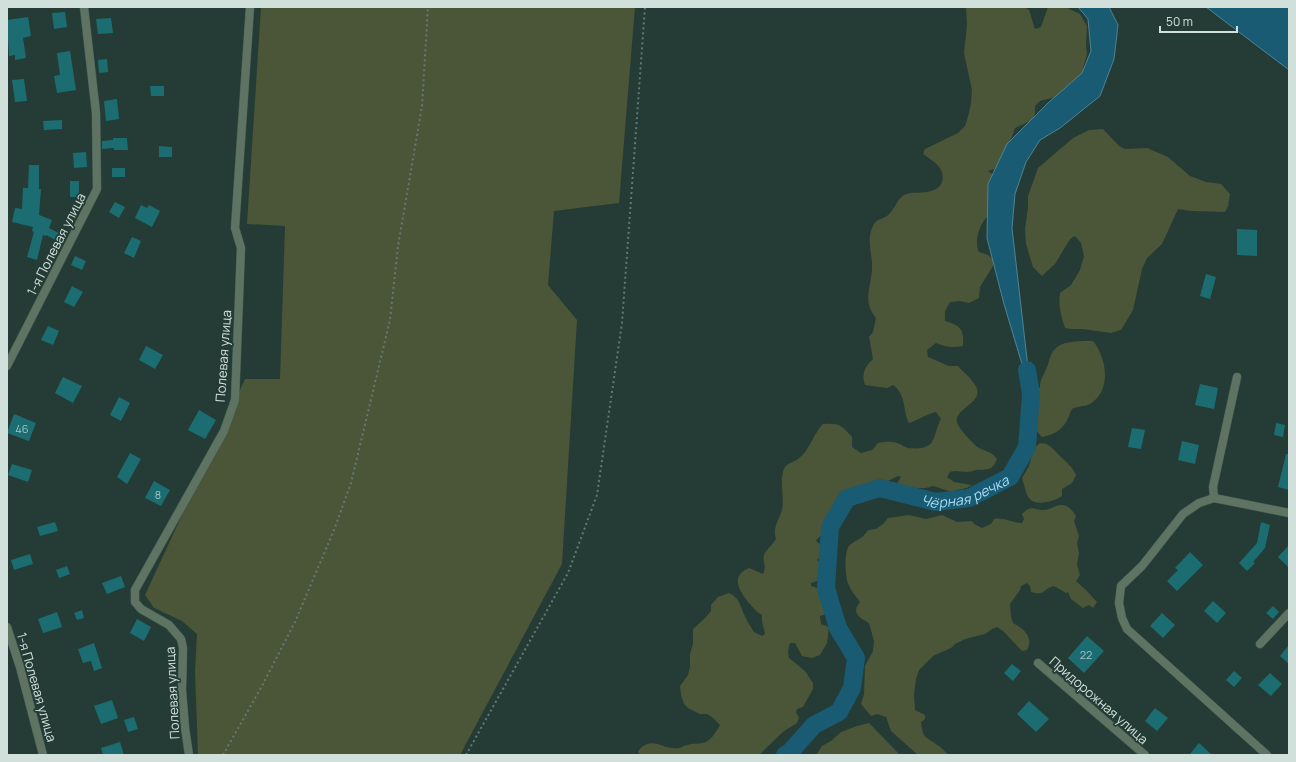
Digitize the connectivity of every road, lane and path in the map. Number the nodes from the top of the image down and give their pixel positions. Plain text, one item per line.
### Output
1 (84, 7) edge
2 (250, 7) edge
3 (428, 7) edge
4 (645, 7) edge
5 (7, 366) edge
6 (1237, 377) dead end
7 (1214, 498) junction
8 (1289, 513) edge
9 (1289, 613) edge
10 (7, 627) edge
11 (1260, 644) dead end
12 (1038, 663) dead end
13 (43, 755) edge
14 (189, 755) edge
15 (223, 755) edge
16 (466, 755) edge
17 (1145, 755) edge
18 (1268, 755) edge

1 - 5 street, 1-я Полевая улица
2 - 14 street, Полевая улица
3 - 15 path
4 - 16 path
6 - 7 street
7 - 8 street
7 - 18 street
9 - 11 street
10 - 13 street, 1-я Полевая улица
12 - 17 street, Придорожная улица

